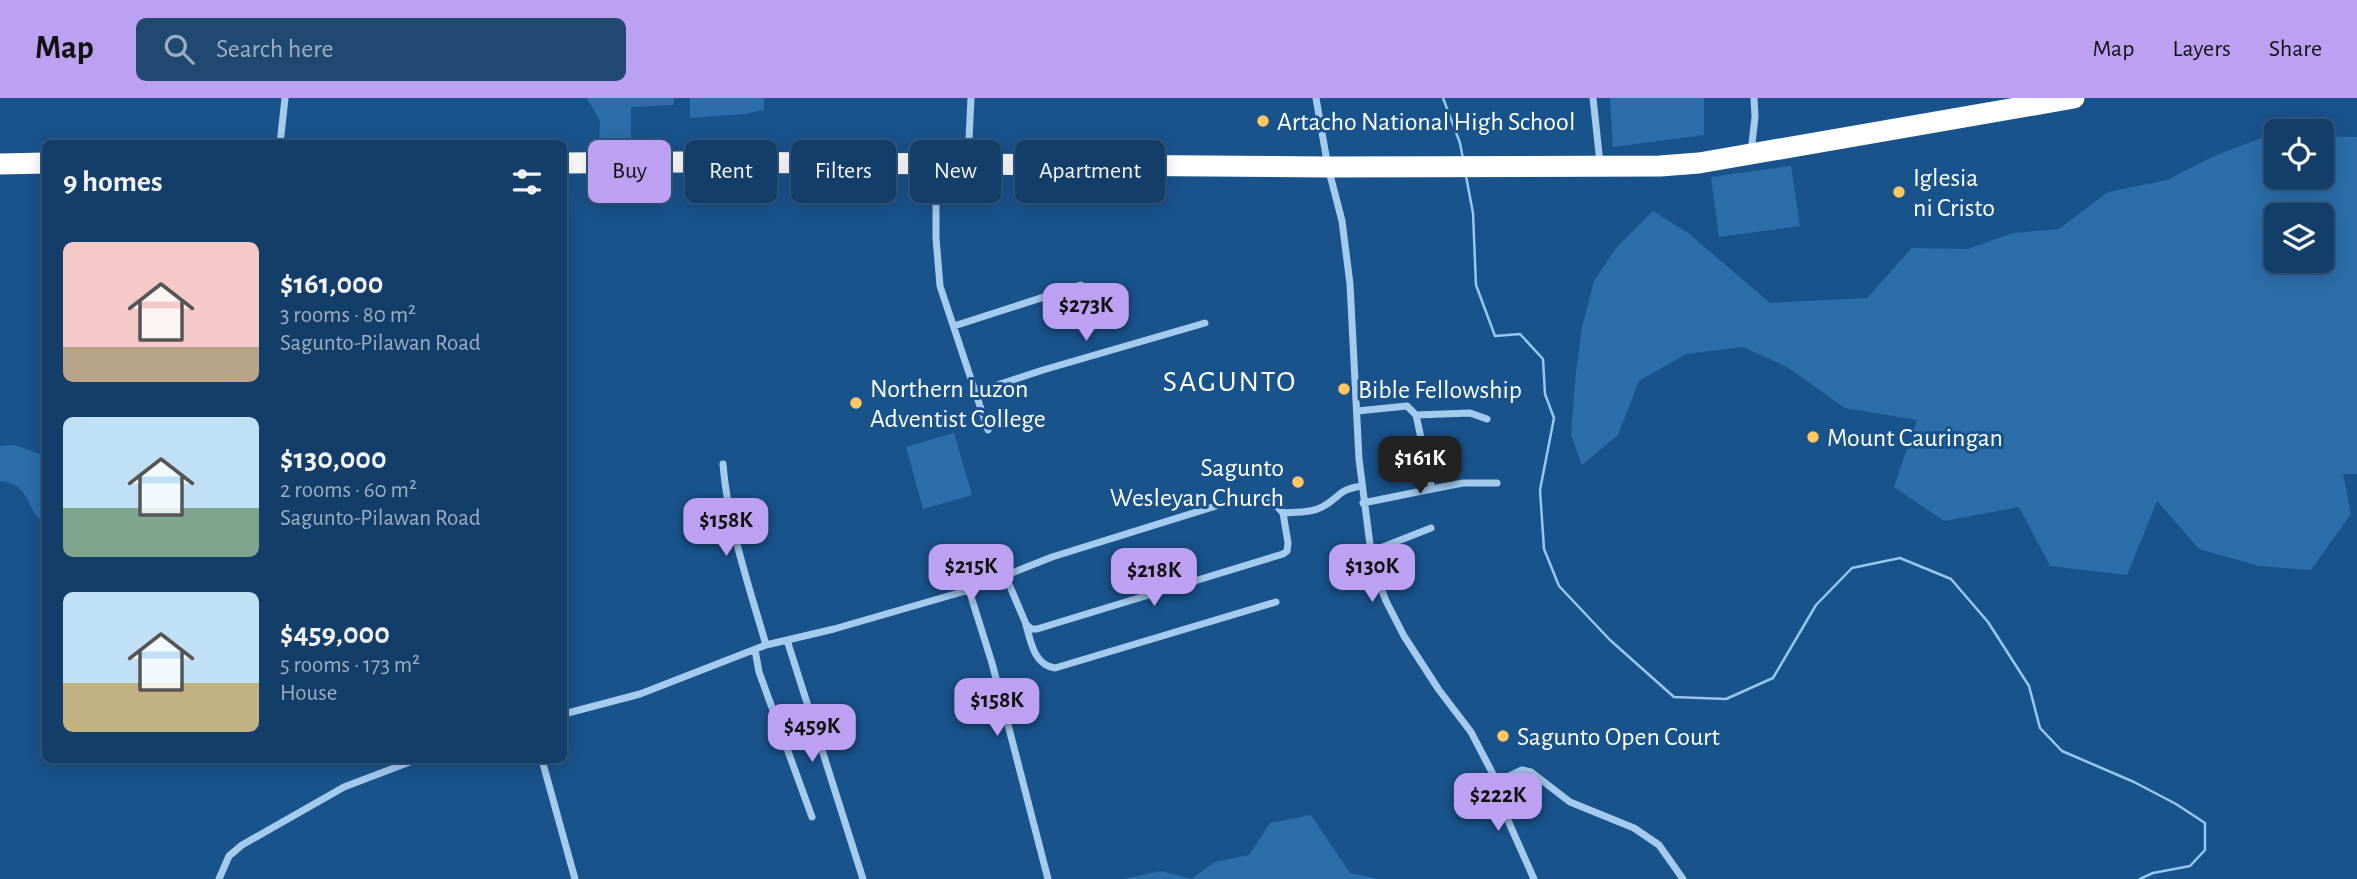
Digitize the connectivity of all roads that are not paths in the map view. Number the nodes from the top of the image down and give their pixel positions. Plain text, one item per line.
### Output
1 (285, 98) edge
2 (971, 98) edge
3 (1316, 98) edge
4 (1593, 98) edge
5 (1754, 98) edge
6 (2074, 98) edge
7 (280, 140) edge
8 (969, 140) edge
9 (1751, 152) junction
10 (42, 163) edge
11 (567, 163) edge
12 (0, 164) edge
13 (910, 164) edge
14 (1001, 164) edge
15 (1600, 166) junction
16 (1328, 167) junction
17 (936, 203) edge
18 (1081, 285) dead end
19 (1205, 323) dead end
20 (954, 326) junction
21 (976, 392) junction
22 (1357, 411) junction
23 (1416, 415) junction
24 (1486, 419) dead end
25 (988, 430) dead end
26 (723, 464) dead end
27 (1497, 482) dead end
28 (1362, 486) junction
29 (1432, 489) junction
30 (1363, 503) junction
31 (1283, 513) junction
32 (1431, 528) dead end
33 (1370, 552) junction
34 (1006, 577) junction
35 (969, 590) junction
36 (1276, 602) dead end
37 (1026, 625) junction
38 (787, 640) junction
39 (766, 645) junction
40 (755, 650) junction
41 (567, 713) edge
42 (407, 763) edge
43 (543, 763) edge
44 (1493, 776) junction
45 (812, 817) dead end
46 (219, 879) edge
47 (575, 879) edge
48 (863, 879) edge
49 (1048, 879) edge
50 (1534, 879) edge
51 (1683, 879) edge

1 - 7 street
2 - 8 street
3 - 16 street
4 - 15 street
5 - 9 street
6 - 9 highway
9 - 15 highway
10 - 12 highway
11 - 13 highway
14 - 16 highway
15 - 16 highway
16 - 22 street
17 - 20 street
18 - 20 street
19 - 21 street
20 - 21 street
21 - 25 street
22 - 23 street
22 - 28 street
23 - 24 street
23 - 29 street
26 - 39 street
27 - 29 street
28 - 30 street
28 - 31 street
29 - 30 street
30 - 33 street
31 - 34 street
31 - 37 street
32 - 33 street
33 - 44 street
34 - 35 street
34 - 37 street
35 - 38 street
35 - 49 street
36 - 37 street
38 - 39 street
38 - 48 street
39 - 40 street
40 - 41 street
40 - 45 street
42 - 46 street
43 - 47 street
44 - 50 street
44 - 51 street

